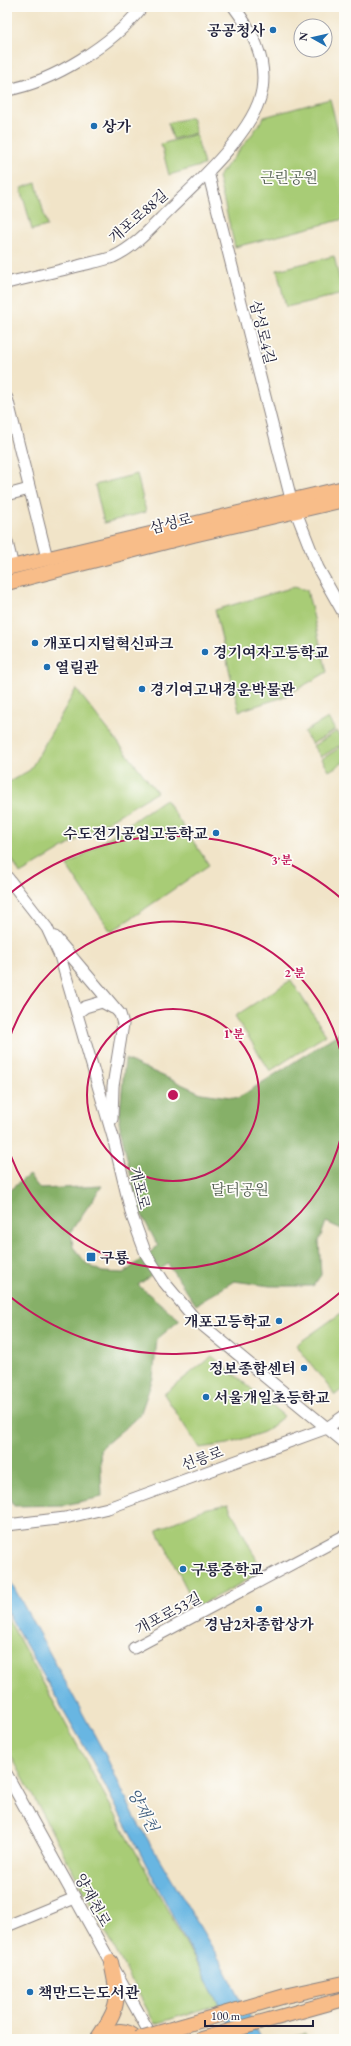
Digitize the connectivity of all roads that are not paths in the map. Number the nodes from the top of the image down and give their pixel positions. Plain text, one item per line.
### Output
1 (142, 7) edge
2 (234, 7) edge
3 (7, 90) edge
4 (208, 172) junction
5 (7, 283) edge
6 (7, 398) edge
7 (344, 488) edge
8 (29, 489) junction
9 (7, 495) edge
10 (344, 500) edge
11 (294, 505) junction
12 (7, 542) edge
13 (47, 558) junction
14 (10, 568) edge
15 (7, 583) edge
16 (344, 614) edge
17 (7, 877) edge
18 (46, 928) junction
19 (115, 1009) junction
20 (77, 1012) junction
21 (112, 1138) junction
22 (344, 1416) edge
23 (326, 1428) junction
24 (344, 1442) edge
25 (7, 1525) edge
26 (344, 1536) edge
27 (134, 1648) dead end
28 (7, 1775) edge
29 (10, 1789) edge
30 (75, 1898) junction
31 (7, 1926) edge
32 (110, 1962) junction
33 (344, 1984) edge
34 (344, 1999) edge
35 (97, 2039) edge
36 (137, 2039) edge
37 (153, 2039) edge
38 (201, 2039) edge

1 - 3 street
2 - 4 street, 개포로88길
4 - 5 street, 개포로88길
4 - 11 street, 삼성로4길
6 - 8 street
7 - 11 main road, 삼성로
8 - 9 street
8 - 13 street
10 - 11 main road, 삼성로
11 - 13 main road, 삼성로
11 - 15 main road, 삼성로
11 - 16 street, 삼성로4길
12 - 14 street
13 - 14 main road, 삼성로
17 - 18 street, 개포로
18 - 19 street
18 - 20 street, 개포로
19 - 20 street
19 - 21 street
20 - 21 street, 개포로
21 - 23 street, 개포로
22 - 23 street, 선릉로
23 - 24 street, 개포로
23 - 25 street, 선릉로
26 - 27 street, 개포로53길
28 - 29 street, 양재천로
29 - 30 street, 양재천로
30 - 31 street
30 - 32 street, 양재천로
32 - 35 main road
32 - 37 street, 양재천로
33 - 36 main road, bridge
34 - 38 main road
35 - 36 main road

